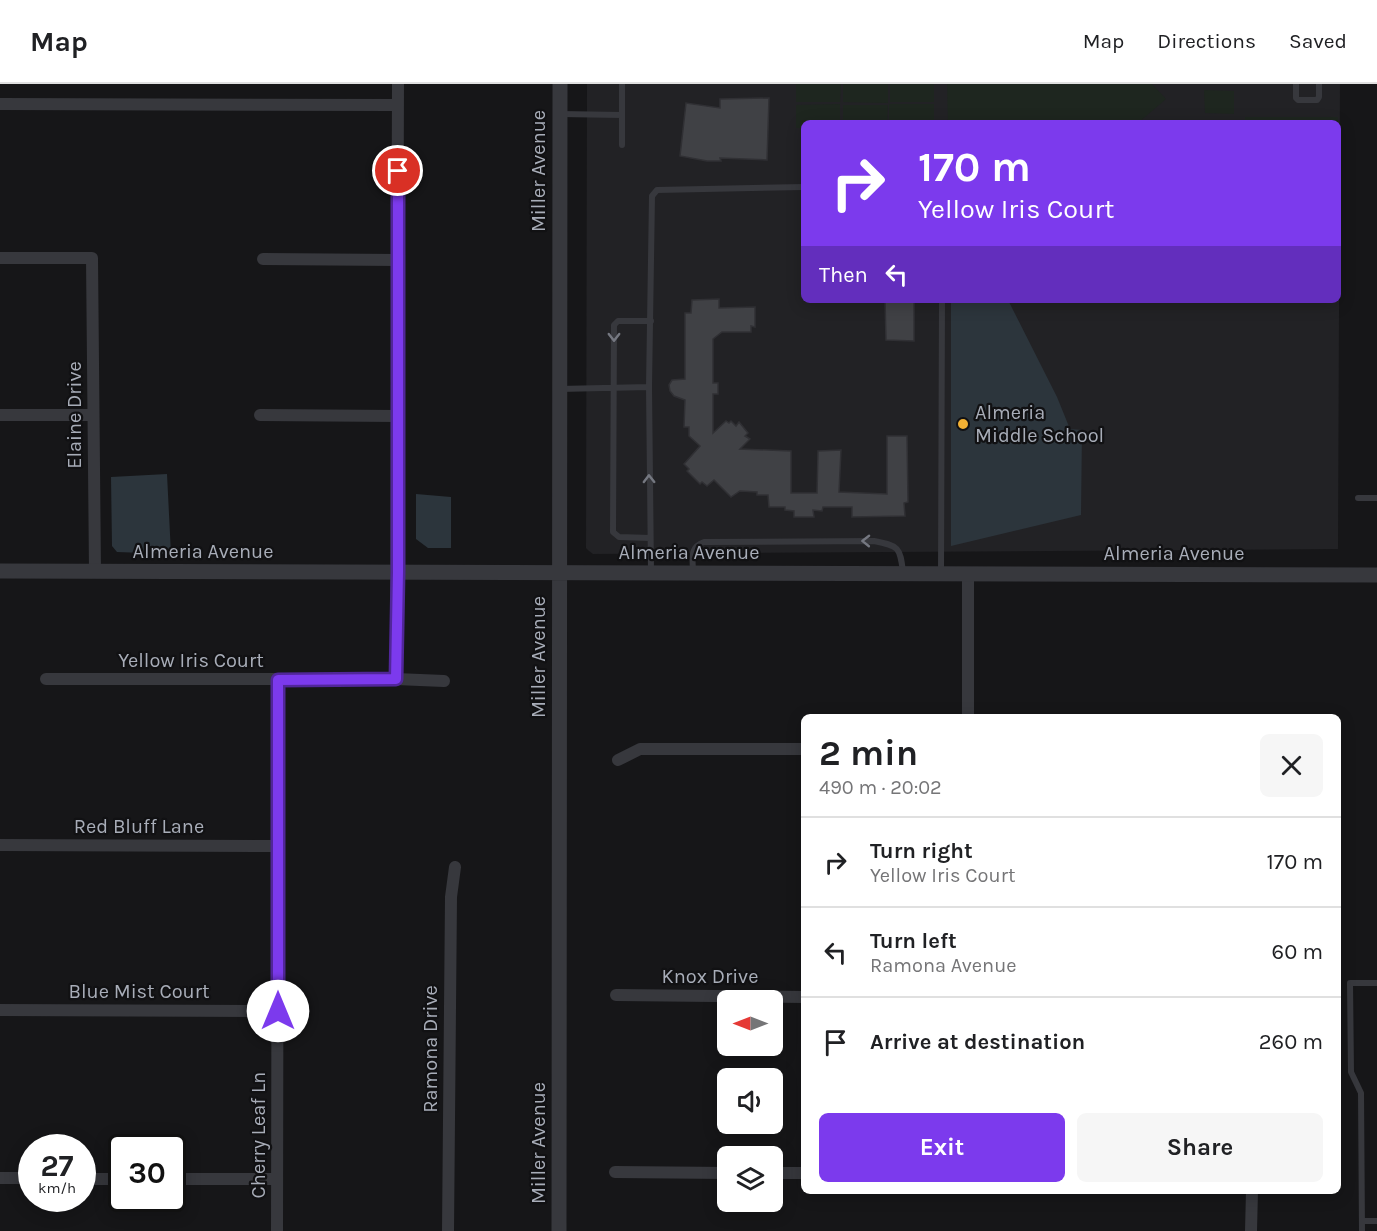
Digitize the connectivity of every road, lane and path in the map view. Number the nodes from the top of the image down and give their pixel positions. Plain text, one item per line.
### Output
1 (398, 84) edge
2 (560, 84) edge
3 (622, 84) edge
4 (1296, 84) edge
5 (1319, 84) edge
6 (0, 104) edge
7 (398, 105) junction
8 (559, 114) junction
9 (622, 115) junction
10 (622, 145) dead end
11 (801, 187) edge
12 (0, 258) edge
13 (262, 259) dead end
14 (398, 260) junction
15 (942, 303) edge
16 (651, 321) junction
17 (614, 387) junction
18 (649, 387) junction
19 (559, 389) junction
20 (0, 415) edge
21 (93, 415) junction
22 (260, 415) dead end
23 (397, 416) junction
24 (1358, 498) dead end
25 (1377, 498) edge
26 (650, 538) junction
27 (0, 571) edge
28 (95, 572) junction
29 (398, 572) junction
30 (651, 572) junction
31 (560, 573) junction
32 (903, 573) junction
33 (693, 574) junction
34 (941, 574) junction
35 (968, 574) junction
36 (1377, 575) edge
37 (46, 679) dead end
38 (396, 679) junction
39 (278, 680) junction
40 (444, 681) dead end
41 (968, 714) edge
42 (801, 749) edge
43 (618, 760) dead end
44 (0, 845) edge
45 (278, 846) junction
46 (455, 867) dead end
47 (1377, 983) edge
48 (616, 995) dead end
49 (801, 996) edge
50 (0, 1010) edge
51 (278, 1011) junction
52 (615, 1172) dead end
53 (717, 1173) edge
54 (783, 1173) edge
55 (801, 1173) edge
56 (0, 1178) edge
57 (18, 1178) edge
58 (186, 1179) edge
59 (277, 1179) junction
60 (1252, 1194) edge
61 (1362, 1221) junction
62 (1377, 1221) edge
63 (277, 1231) edge
64 (448, 1231) edge
65 (559, 1231) edge
66 (1251, 1231) edge
67 (1362, 1231) edge

1 - 7 street
2 - 8 street, Miller Avenue
3 - 9 lane
4 - 5 lane
6 - 7 street
7 - 14 street
8 - 9 lane
8 - 19 street, Miller Avenue
9 - 10 lane
11 - 16 lane
12 - 21 street, Elaine Drive
13 - 14 street
14 - 23 street
15 - 34 lane
16 -> 17 lane
16 - 18 lane
17 - 18 lane
17 - 19 lane
17 - 26 lane
26 -> 18 lane
19 - 31 street, Miller Avenue
20 - 21 street
21 - 28 street, Elaine Drive
22 - 23 street
23 - 29 street
24 - 25 lane
26 - 30 lane
27 - 28 street, Almeria Avenue
28 - 29 street, Almeria Avenue
29 - 31 street, Almeria Avenue
29 - 38 street
30 - 31 street, Almeria Avenue
30 - 33 street, Almeria Avenue
31 - 65 street, Miller Avenue
32 - 33 street, Almeria Avenue
32 -> 33 lane
32 - 34 street, Almeria Avenue
34 - 35 street, Almeria Avenue
35 - 36 street, Almeria Avenue
35 - 41 street
37 - 39 street, Yellow Iris Court
38 - 39 street, Yellow Iris Court
38 - 40 street, Yellow Iris Court
39 - 45 street, Cherry Leaf Ln
42 - 43 street
44 - 45 street, Red Bluff Lane
45 - 51 street, Cherry Leaf Ln
46 - 64 street, Ramona Drive
47 - 61 lane
48 - 49 street, Knox Drive
50 - 51 street, Blue Mist Court
51 - 59 street, Cherry Leaf Ln
52 - 53 street
54 - 55 street
56 - 57 street
58 - 59 street
59 - 63 street, Cherry Leaf Ln
60 - 66 street
61 - 62 lane
61 - 67 lane

